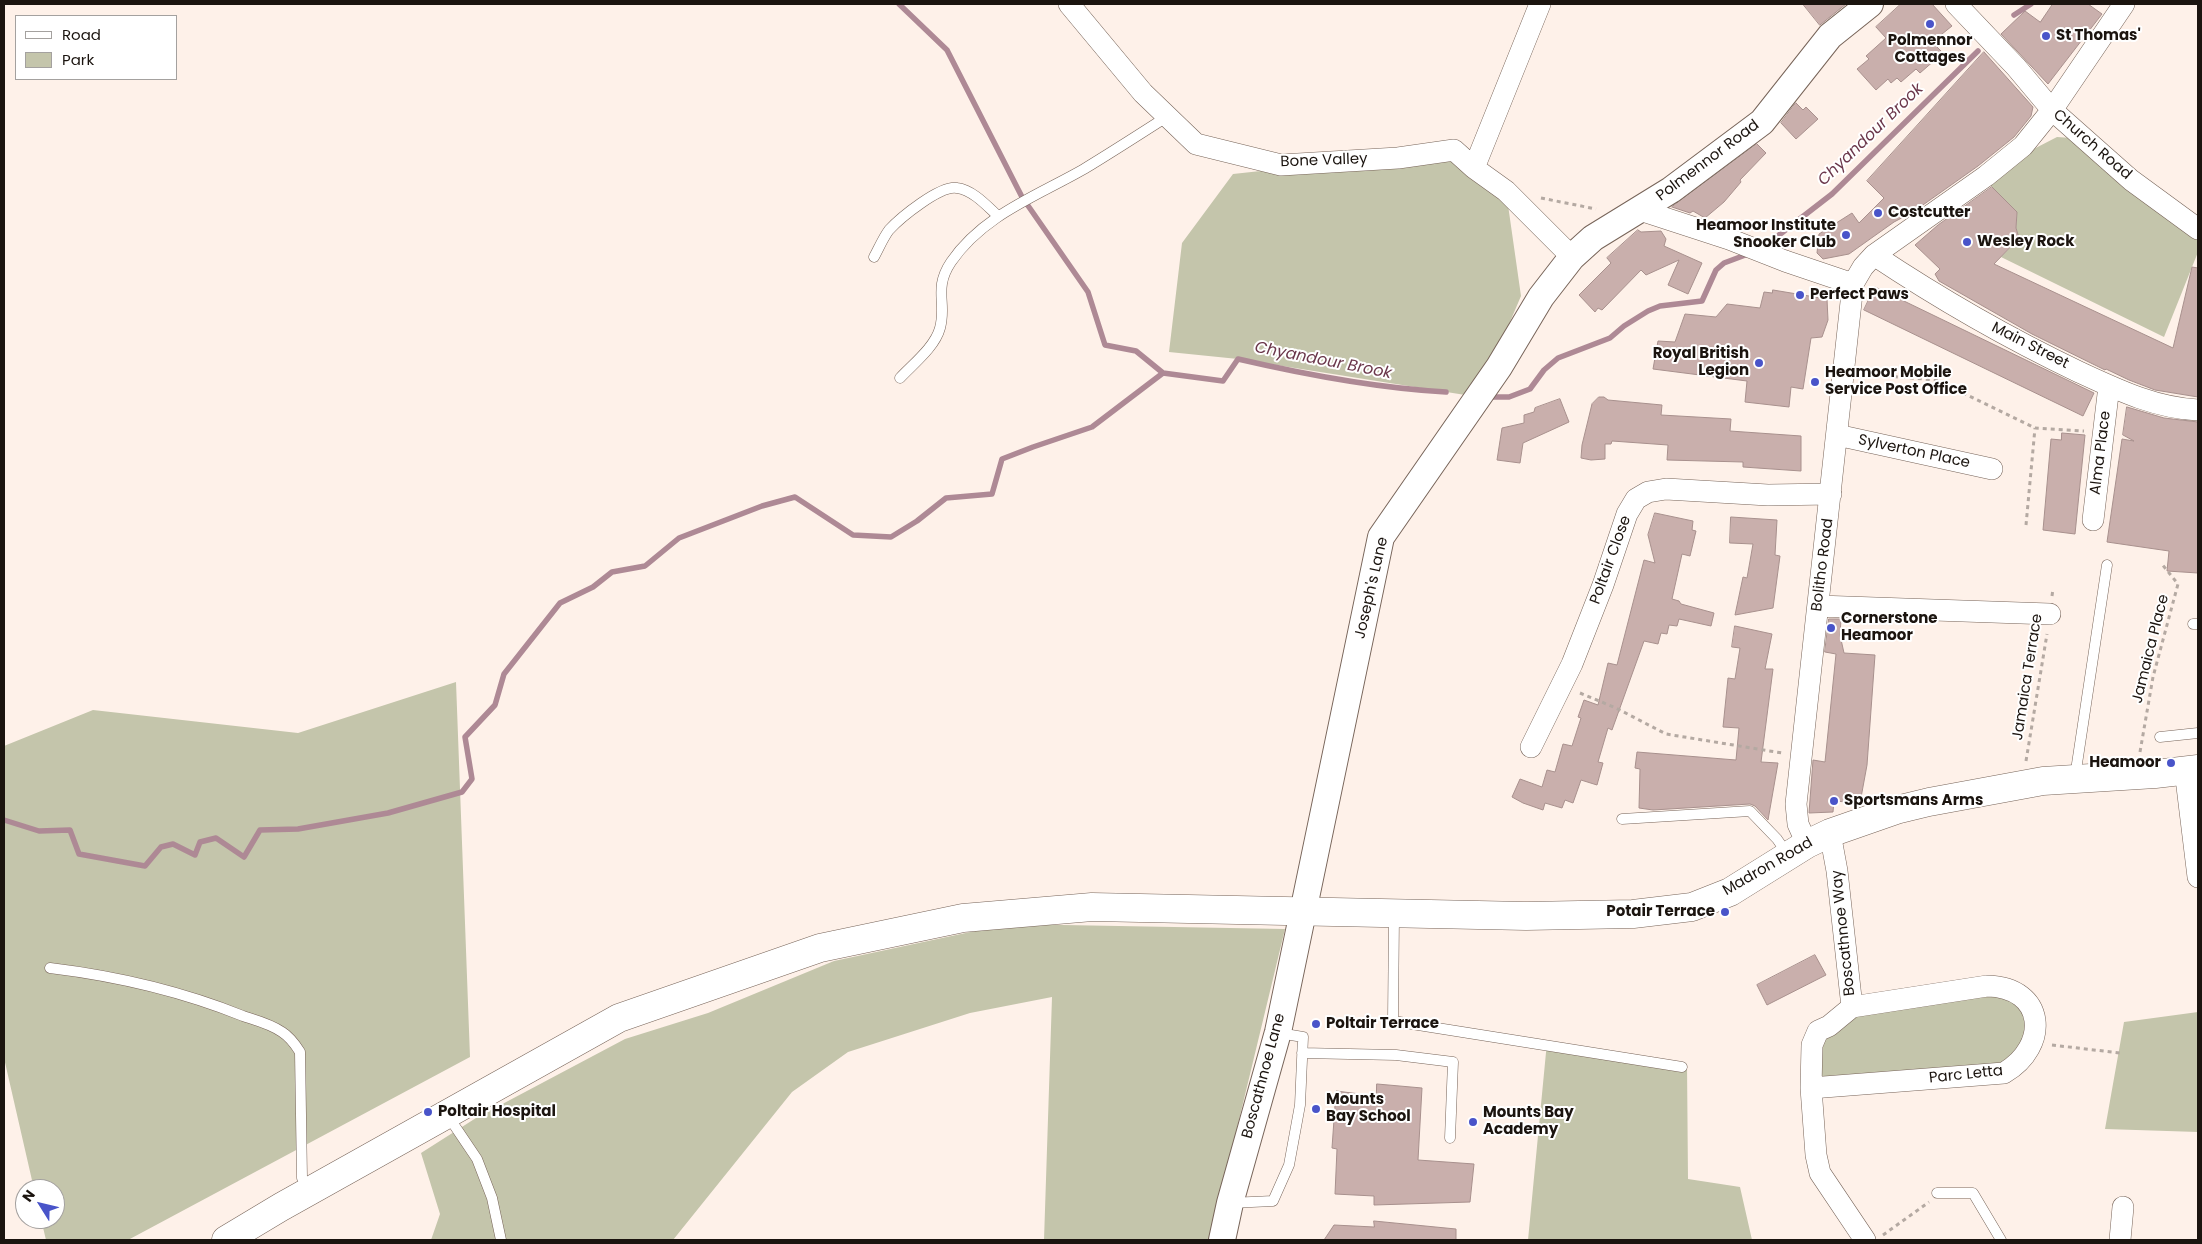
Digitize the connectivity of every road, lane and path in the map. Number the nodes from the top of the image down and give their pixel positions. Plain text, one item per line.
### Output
1 (1069, 4) edge
2 (1540, 4) edge
3 (1870, 4) edge
4 (1956, 4) edge
5 (2124, 4) edge
6 (2052, 110) junction
7 (1168, 116) junction
8 (1474, 168) junction
9 (1506, 191) junction
10 (1603, 210) dead end
11 (1640, 210) junction
12 (998, 216) junction
13 (2198, 229) edge
14 (1874, 255) junction
15 (874, 257) dead end
16 (1572, 257) junction
17 (1853, 284) junction
18 (1843, 373) junction
19 (900, 378) dead end
20 (2109, 386) junction
21 (2198, 410) edge
22 (2034, 428) junction
23 (2102, 432) junction
24 (1836, 436) junction
25 (1992, 469) dead end
26 (1831, 494) junction
27 (2093, 520) dead end
28 (2026, 525) dead end
29 (2161, 563) dead end
30 (2107, 565) dead end
31 (2053, 589) dead end
32 (1818, 606) junction
33 (2050, 614) junction
34 (1575, 691) dead end
35 (2198, 733) edge
36 (2160, 737) dead end
37 (1531, 747) dead end
38 (1782, 753) dead end
39 (2192, 769) edge
40 (2025, 770) dead end
41 (2135, 775) junction
42 (2075, 778) junction
43 (1622, 818) dead end
44 (1809, 844) junction
45 (2198, 876) edge
46 (1302, 910) junction
47 (1394, 912) junction
48 (50, 968) dead end
49 (1852, 1007) junction
50 (1278, 1032) junction
51 (2031, 1046) junction
52 (1302, 1052) junction
53 (2120, 1054) dead end
54 (1682, 1068) dead end
55 (1811, 1088) junction
56 (448, 1115) junction
57 (1450, 1138) dead end
58 (309, 1191) junction
59 (1939, 1193) joint
60 (1230, 1202) junction
61 (2123, 1207) dead end
62 (226, 1240) edge
63 (501, 1240) edge
64 (1222, 1240) edge
65 (1865, 1240) edge
66 (1877, 1240) edge
67 (2000, 1240) edge
68 (2120, 1240) edge

1 - 7 street, Bone Valley
2 - 8 street
3 - 11 street, Polmennor Road
4 - 6 street, Church Road
5 - 6 street
6 - 13 street, Church Road
6 - 14 street
7 - 8 street, Bone Valley
7 - 12 lane
8 - 9 street, Bone Valley
9 - 10 path
9 - 16 street, Bone Valley
11 - 16 street, Polmennor Road
11 - 17 street
12 - 15 lane
12 - 19 lane
14 - 17 street
14 - 20 street, Main Street
16 - 46 street, Joseph's Lane
17 - 18 street, Bolitho Road
18 - 22 path
18 - 24 street, Bolitho Road
20 - 21 street, Main Street
20 - 23 street, Alma Place
22 - 23 path
22 - 28 path
23 - 27 street, Alma Place
24 - 25 street, Sylverton Place
24 - 26 street, Bolitho Road
26 - 32 street, Bolitho Road
26 - 37 street, Poltair Close
29 - 41 path, Jamaica Place
30 - 42 lane
31 - 33 path, Jamaica Terrace
32 - 33 street
32 - 44 street, Bolitho Road
33 - 40 path, Jamaica Terrace
34 - 38 path
35 - 36 lane
39 - 41 main road, Madron Road
39 - 45 street
41 - 42 main road, Madron Road
42 - 44 main road, Madron Road
43 - 44 lane
44 - 47 main road, Madron Road
44 - 49 street, Boscathnoe Way
46 - 47 main road, Madron Road
46 - 50 street, Boscathnoe Lane
46 - 56 main road, Madron Road
47 - 54 lane
48 - 58 lane
49 - 51 street, Parc Letta
49 - 55 street, Boscathnoe Way
50 - 52 lane
50 - 60 street, Boscathnoe Lane
51 - 53 path
51 - 55 street, Parc Letta
52 - 57 lane
52 - 60 lane
55 - 65 street, Boscathnoe Way
56 - 58 main road, Madron Road
56 - 63 lane
58 - 62 main road, Madron Road
59 - 66 path
59 - 67 lane
60 - 64 street, Boscathnoe Lane
61 - 68 street

